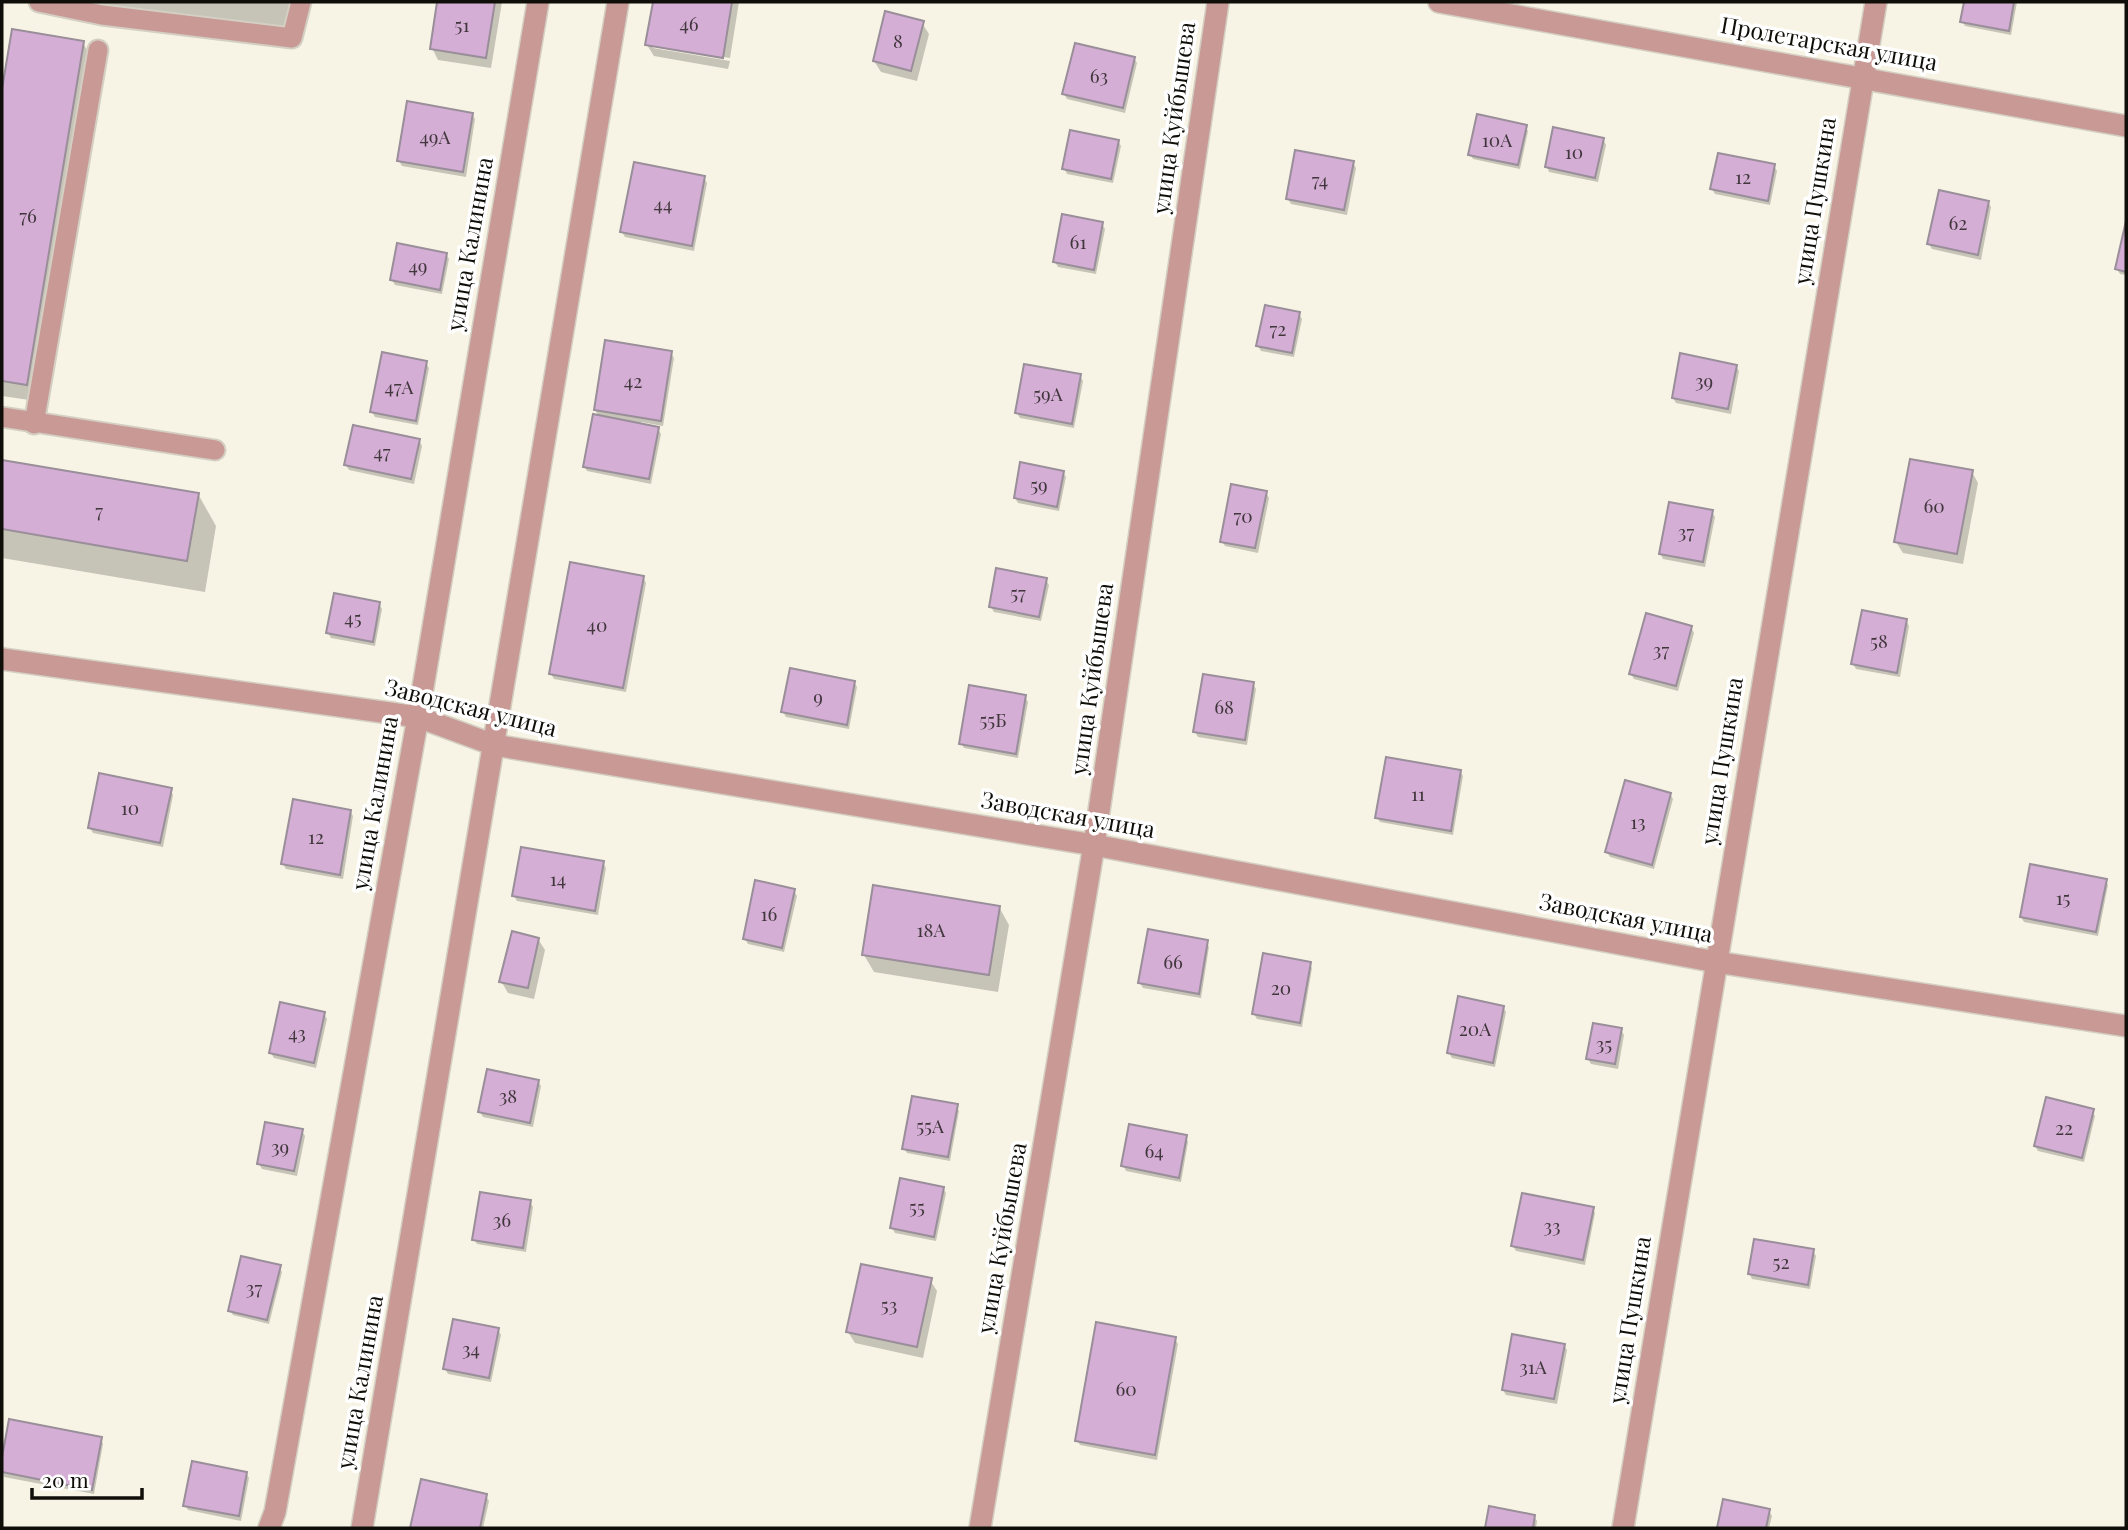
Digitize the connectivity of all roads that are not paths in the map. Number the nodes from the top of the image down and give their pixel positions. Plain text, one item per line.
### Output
1 (39, 2) edge
2 (301, 2) edge
3 (538, 2) edge
4 (618, 2) edge
5 (1218, 2) edge
6 (1439, 2) edge
7 (1876, 2) edge
8 (98, 50) dead end
9 (1862, 77) junction
10 (2126, 125) edge
11 (2, 417) edge
12 (34, 424) junction
13 (215, 450) dead end
14 (2, 659) edge
15 (418, 717) junction
16 (494, 745) junction
17 (1094, 845) junction
18 (1716, 962) junction
19 (2126, 1026) edge
20 (269, 1528) edge
21 (362, 1528) edge
22 (980, 1528) edge
23 (1623, 1528) edge

1 - 2 lane
3 - 15 street, улица Калинина
4 - 16 street, улица Калинина
5 - 17 street, улица Куйбышева
6 - 9 street, Пролетарская улица
7 - 9 street, улица Пушкина
8 - 12 lane
9 - 10 street, Пролетарская улица
9 - 18 street, улица Пушкина
11 - 12 lane
12 - 13 lane
14 - 15 street, Заводская улица
15 - 16 street, Заводская улица
15 - 20 street, улица Калинина
16 - 17 street, Заводская улица
16 - 21 street, улица Калинина
17 - 18 street, Заводская улица
17 - 22 street, улица Куйбышева
18 - 19 street, Заводская улица
18 - 23 street, улица Пушкина

